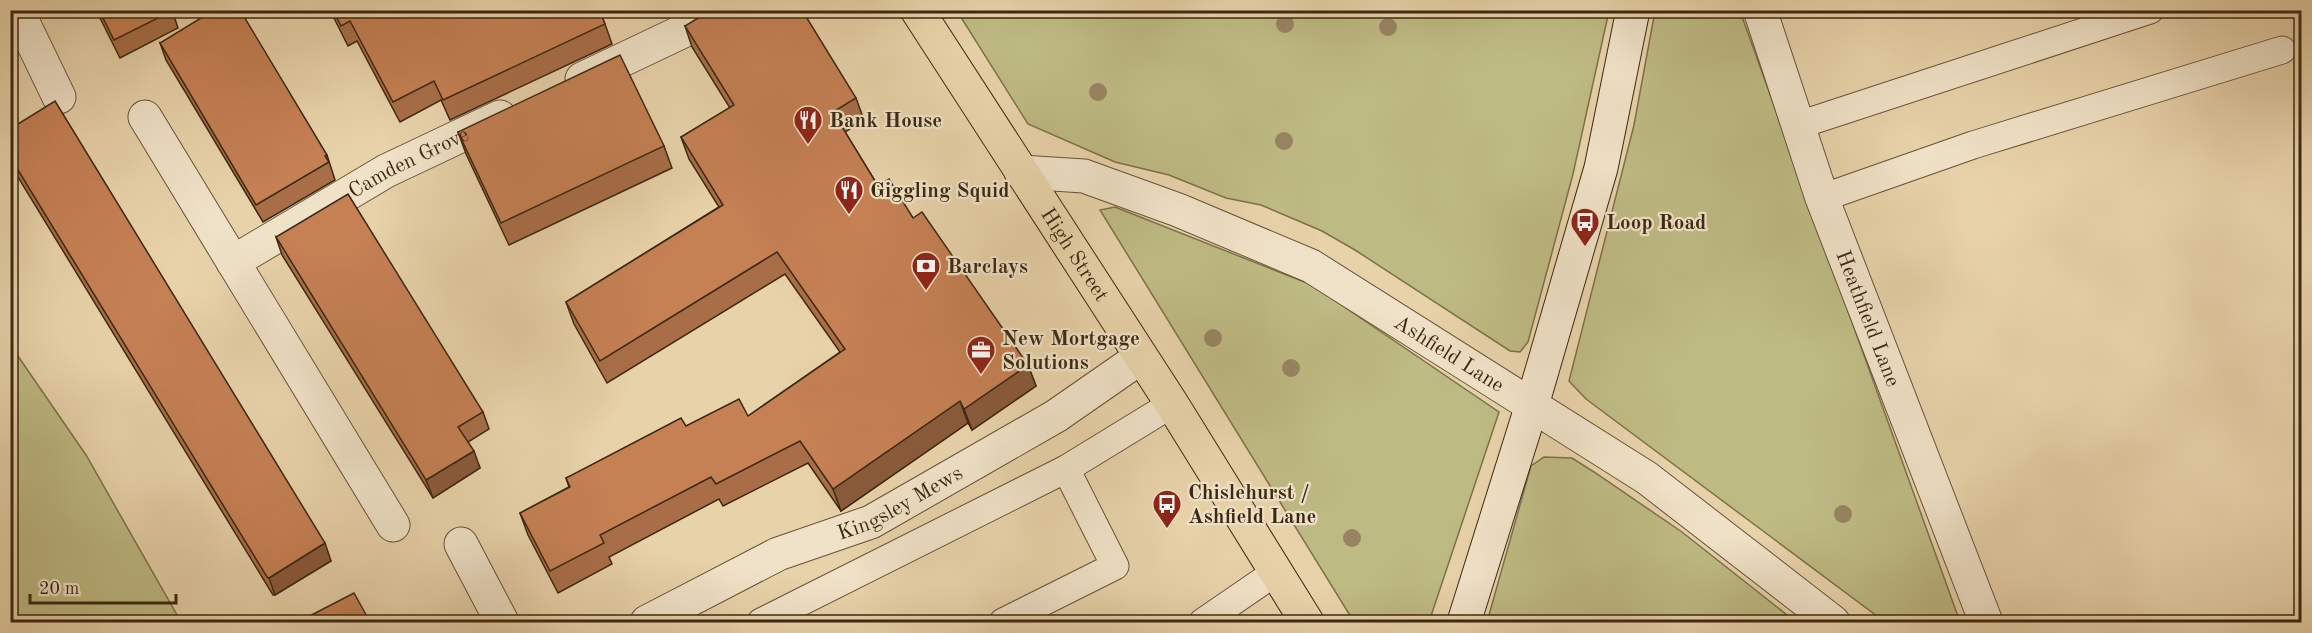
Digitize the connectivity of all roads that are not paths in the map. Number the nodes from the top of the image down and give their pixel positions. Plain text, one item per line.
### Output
1 (17, 10) edge
2 (720, 10) edge
3 (917, 10) edge
4 (1633, 10) edge
5 (1760, 10) edge
6 (2150, 10) edge
7 (2282, 50) dead end
8 (558, 90) edge
9 (59, 97) dead end
10 (526, 105) edge
11 (145, 117) dead end
12 (1799, 125) junction
13 (1022, 172) junction
14 (1822, 198) junction
15 (233, 262) junction
16 (1141, 357) junction
17 (1172, 404) junction
18 (1532, 405) junction
19 (1066, 469) junction
20 (393, 525) dead end
21 (461, 544) dead end
22 (1276, 572) junction
23 (502, 622) edge
24 (647, 622) edge
25 (761, 622) edge
26 (1003, 622) edge
27 (1203, 622) edge
28 (1306, 622) edge
29 (1464, 622) edge
30 (1833, 622) edge
31 (1986, 622) edge

1 - 9 street
2 - 8 street
3 - 13 main road, High Street
4 - 18 street
5 - 12 street, Heathfield Lane
6 - 12 lane
7 - 14 lane
10 - 15 street, Camden Grove
11 - 15 street
12 - 14 street, Heathfield Lane
13 - 16 main road, High Street
13 - 18 street, Ashfield Lane
14 - 31 street, Heathfield Lane
15 - 20 street
16 - 17 main road, High Street
16 - 24 street, Kingsley Mews
17 - 19 lane
17 - 22 main road, High Street
18 - 29 street
18 - 30 street, Ashfield Lane
19 - 25 lane
19 - 26 lane
21 - 23 street
22 - 27 lane
22 - 28 main road, High Street

